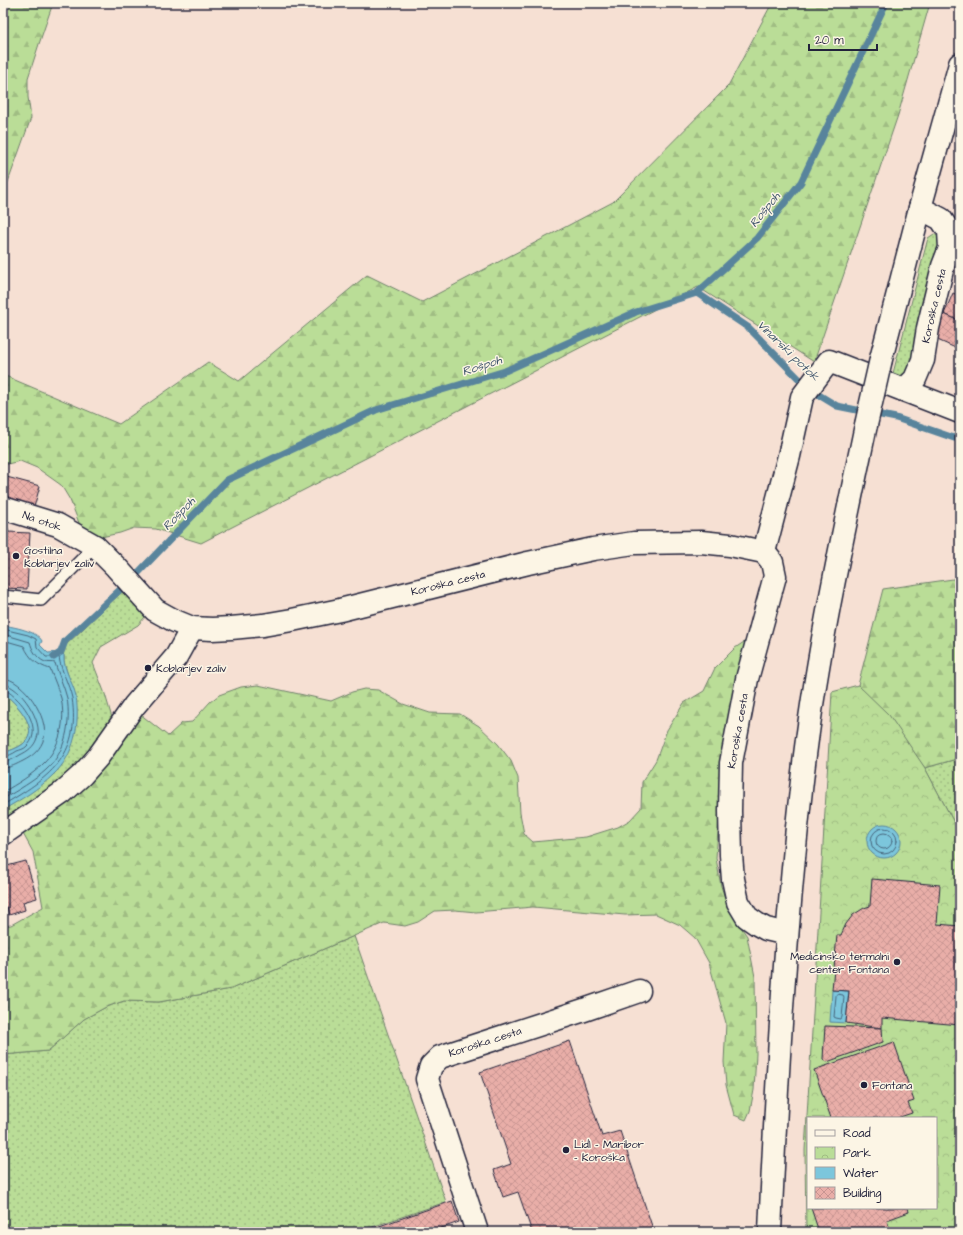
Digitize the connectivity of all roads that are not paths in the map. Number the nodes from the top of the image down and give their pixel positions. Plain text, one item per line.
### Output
1 (960, 64) edge
2 (920, 208) junction
3 (955, 251) edge
4 (904, 390) junction
5 (960, 412) edge
6 (3, 508) edge
7 (95, 546) junction
8 (764, 552) junction
9 (142, 595) joint
10 (3, 596) edge
11 (192, 628) junction
12 (3, 834) edge
13 (787, 934) junction
14 (639, 991) dead end
15 (477, 1232) edge
16 (770, 1232) edge

1 - 2 street
2 - 3 street, Koroška cesta
2 - 13 street, bridge
3 - 4 street, Koroška cesta
4 - 5 street
4 - 8 street
6 - 7 street, Na otok
7 - 9 street, Na otok
7 - 10 lane
8 - 11 street, Koroška cesta
8 - 13 street, Koroška cesta
9 - 11 street, Koroška cesta
11 - 12 street
13 - 16 street
14 - 15 street, Koroška cesta

